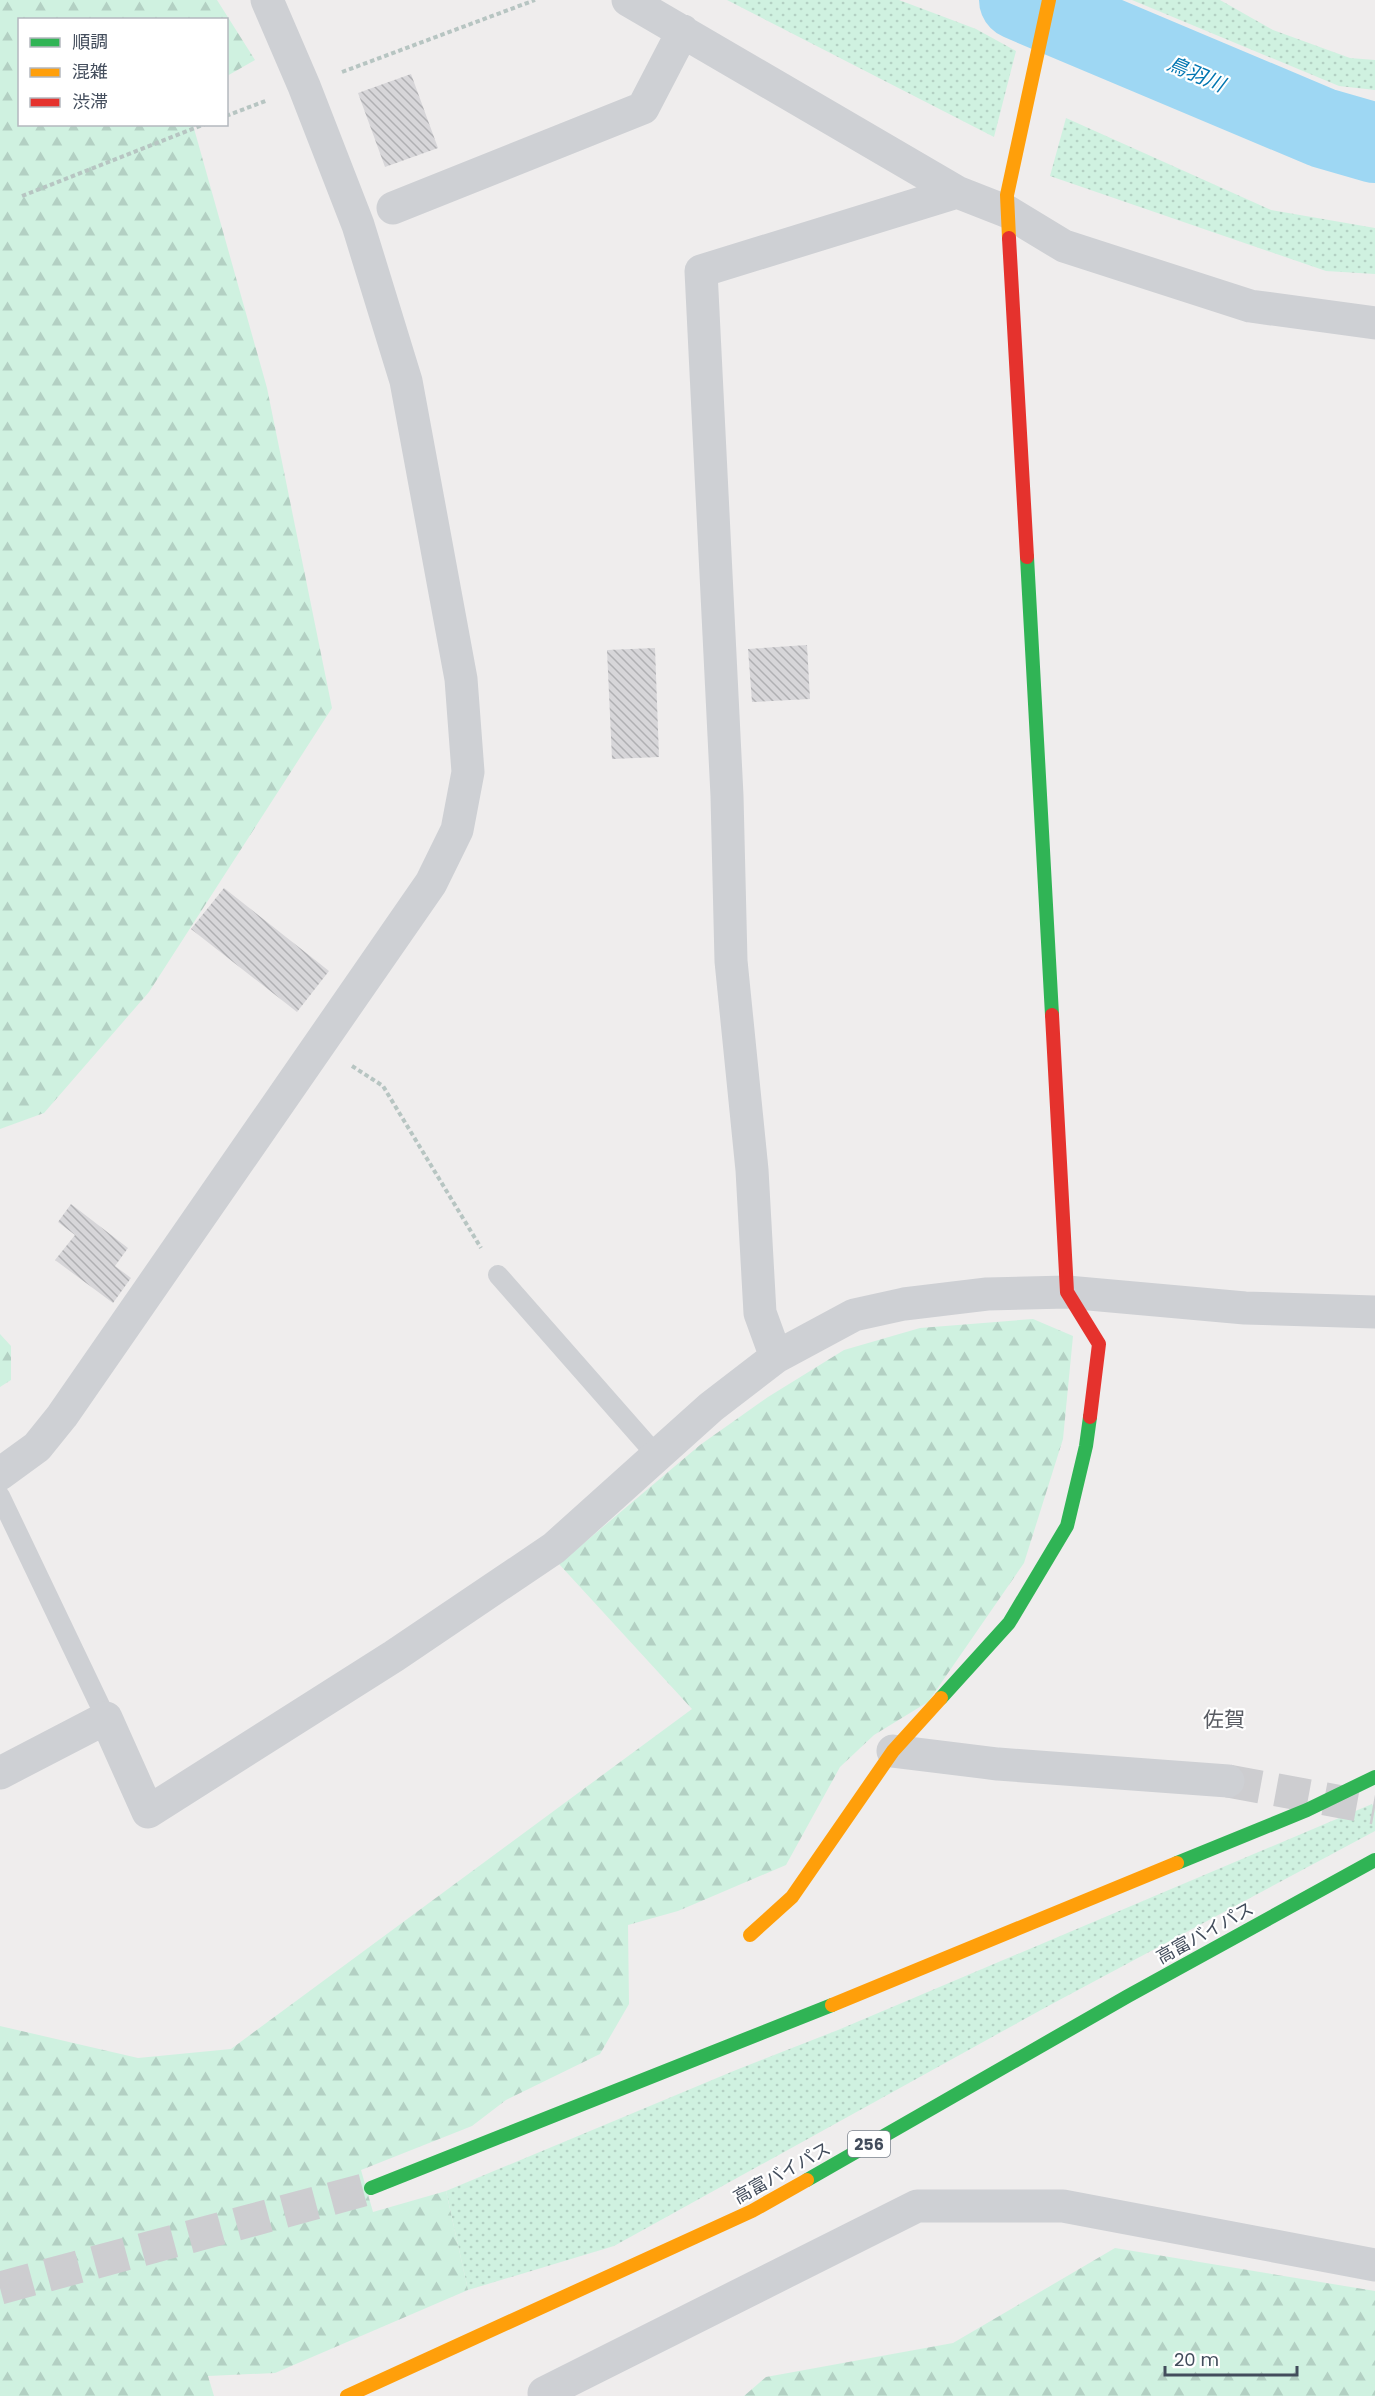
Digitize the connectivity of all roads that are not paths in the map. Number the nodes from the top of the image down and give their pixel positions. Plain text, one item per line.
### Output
1 (267, 0) edge
2 (628, 0) edge
3 (1049, 0) edge
4 (683, 31) junction
5 (957, 192) junction
6 (1008, 204) junction
7 (393, 208) dead end
8 (1375, 323) edge
9 (498, 1275) road end
10 (1067, 1292) junction
11 (1374, 1311) edge
12 (776, 1357) junction
13 (658, 1457) junction
14 (0, 1474) edge
15 (0, 1496) edge
16 (106, 1718) junction
17 (893, 1751) junction
18 (0, 1773) edge
19 (1375, 1776) edge
20 (1228, 1781) tunnel mouth
21 (1375, 1860) edge
22 (750, 1935) dead end
23 (371, 2188) tunnel mouth
24 (1375, 2265) edge
25 (544, 2392) dead end
26 (347, 2396) edge

1 - 14 street
2 - 4 street
3 - 6 main road
4 - 5 street
4 - 7 street
5 - 6 street
5 - 12 street
6 - 8 street
6 - 10 main road
9 - 13 lane
10 - 11 street
10 - 12 street
10 - 17 main road
12 - 13 street
13 - 16 street
15 - 16 lane
16 - 18 street
17 - 20 street
17 - 22 main road
19 - 23 main road
21 - 26 main road, 高富バイパス / 256
24 - 25 street

